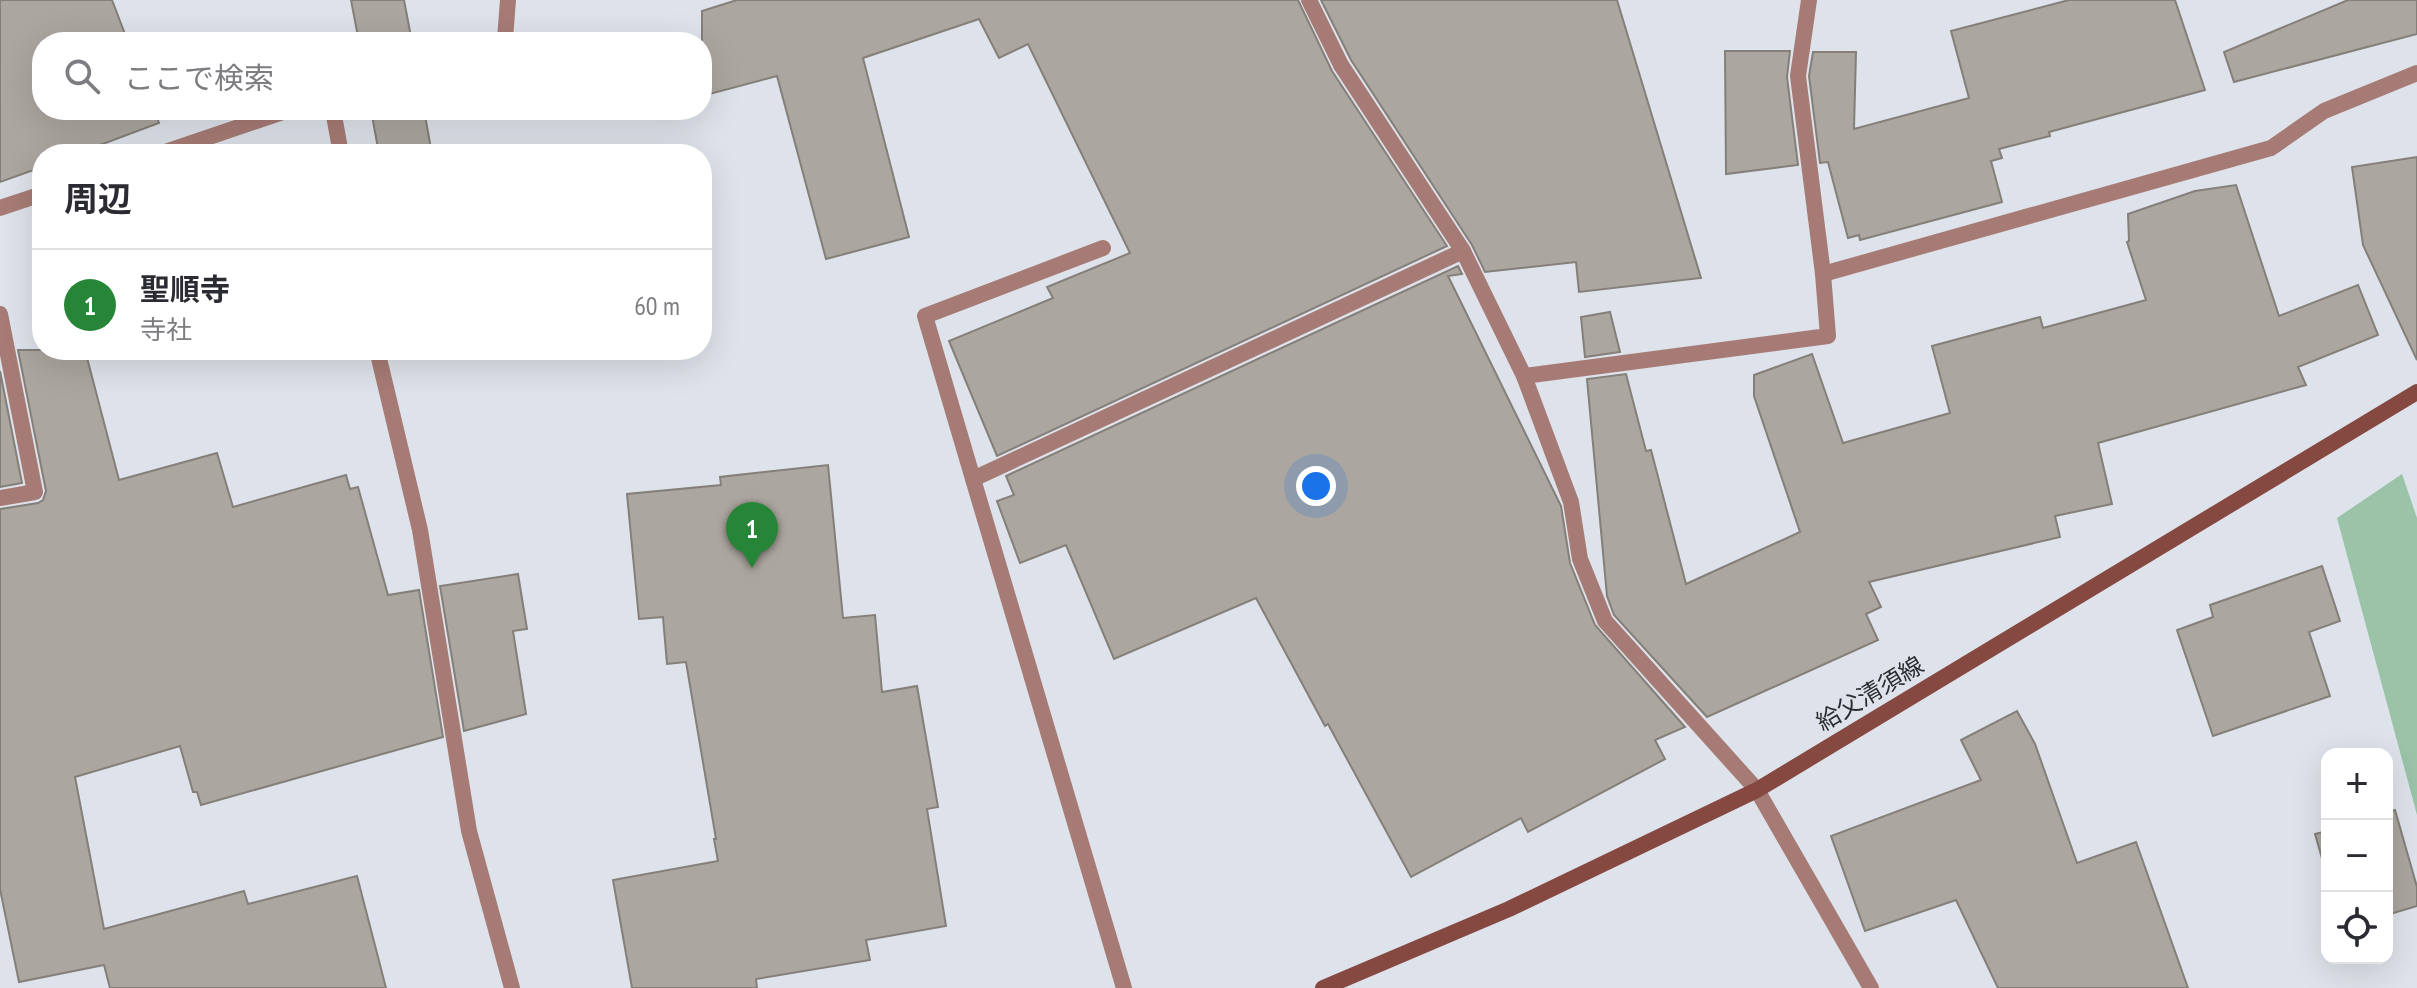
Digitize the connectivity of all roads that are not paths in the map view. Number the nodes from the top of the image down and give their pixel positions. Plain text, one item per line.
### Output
1 (508, 0) edge
2 (1309, 0) edge
3 (1809, 0) edge
4 (506, 32) edge
5 (2417, 73) edge
6 (259, 120) edge
7 (335, 120) edge
8 (189, 144) edge
9 (339, 144) edge
10 (32, 197) edge
11 (0, 208) edge
12 (1103, 248) dead end
13 (1463, 251) junction
14 (1823, 274) junction
15 (0, 314) edge
16 (379, 360) edge
17 (1524, 376) junction
18 (2417, 392) edge
19 (973, 479) junction
20 (0, 498) edge
21 (1757, 790) junction
22 (512, 988) edge
23 (1124, 988) edge
24 (1323, 988) edge
25 (1871, 988) edge

1 - 4 street
2 - 13 street
3 - 14 street
5 - 14 street
6 - 8 street
7 - 9 street
10 - 11 street
12 - 19 street
13 - 17 street
13 - 19 street
14 - 17 street
15 - 20 street
16 - 22 street
17 - 21 street
18 - 21 main road, 給父清須線
19 - 23 street
21 - 24 main road, 給父清須線
21 - 25 street

